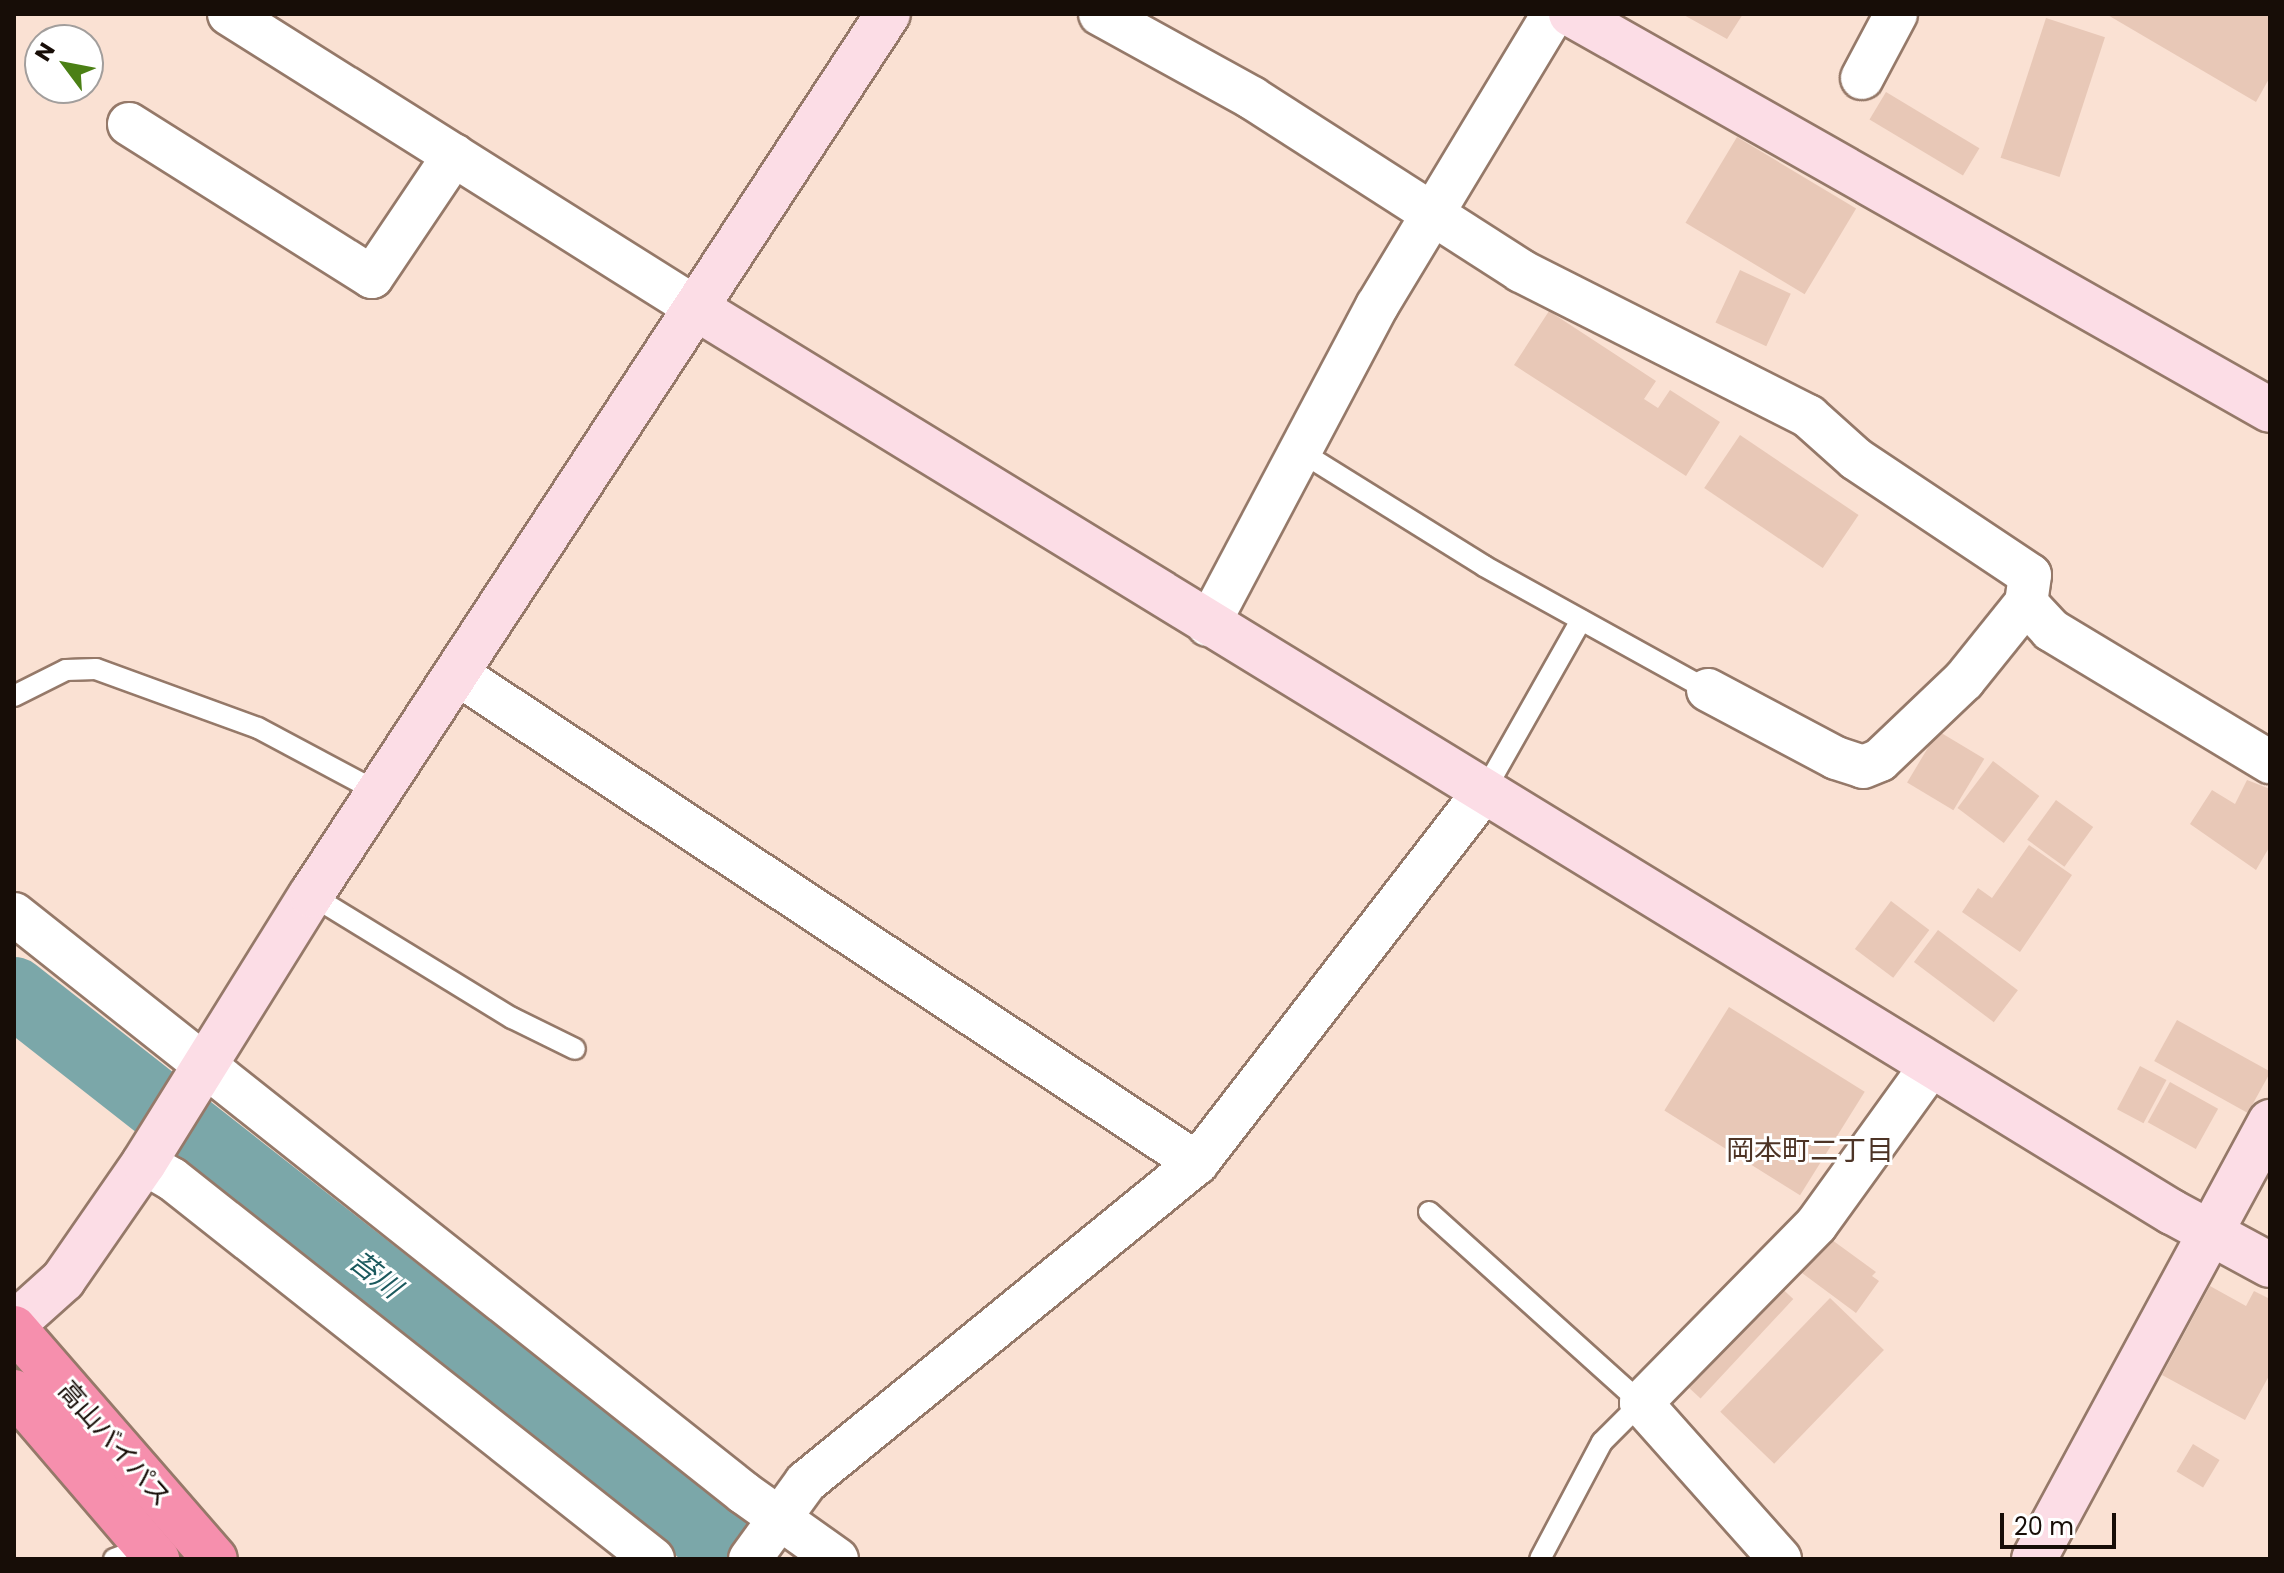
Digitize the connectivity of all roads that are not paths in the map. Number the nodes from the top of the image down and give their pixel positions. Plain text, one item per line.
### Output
1 (229, 14) edge
2 (888, 14) edge
3 (1100, 14) edge
4 (1553, 14) edge
5 (1571, 14) edge
6 (1896, 14) edge
7 (1862, 78) dead end
8 (129, 124) dead end
9 (454, 155) junction
10 (1431, 213) junction
11 (696, 308) junction
12 (2270, 410) edge
13 (1298, 450) junction
14 (2026, 603) junction
15 (1581, 620) junction
16 (1208, 625) junction
17 (456, 673) junction
18 (1708, 690) joint
19 (14, 696) edge
20 (2270, 762) edge
21 (1485, 790) junction
22 (378, 792) junction
23 (311, 895) junction
24 (14, 914) edge
25 (575, 1049) dead end
26 (1932, 1064) junction
27 (200, 1076) junction
28 (2270, 1122) edge
29 (148, 1156) junction
30 (1197, 1163) junction
31 (1429, 1212) dead end
32 (2209, 1235) junction
33 (2270, 1265) edge
34 (14, 1326) edge
35 (14, 1392) edge
36 (1641, 1403) junction
37 (768, 1534) edge
38 (133, 1555) edge
39 (215, 1559) edge
40 (653, 1559) edge
41 (837, 1559) edge
42 (1540, 1559) edge
43 (1780, 1559) edge
44 (2034, 1559) edge

1 - 9 street
2 - 11 street
3 - 10 street
4 - 10 street
5 - 12 street
6 - 7 street
8 - 9 street
9 - 11 street
10 - 13 street
10 - 14 street
11 - 16 street
11 - 17 street
13 - 15 lane
13 - 16 street
14 - 18 street
14 - 20 street
15 - 18 lane
15 - 21 lane
16 - 21 street
17 - 22 street
17 - 30 street
19 - 22 lane
21 - 26 street
21 - 30 street
22 - 23 street
23 - 25 lane
23 - 27 street
24 - 27 street
26 - 32 street
26 - 36 street
27 - 29 street
27 - 37 street
28 - 32 street
29 - 34 street
29 - 40 street
30 - 37 street
31 - 36 lane
32 - 33 street
32 - 44 street
34 - 39 highway, 高山バイパス
35 - 38 highway, 高山バイパス
36 - 42 lane
36 - 43 street
37 - 41 street

